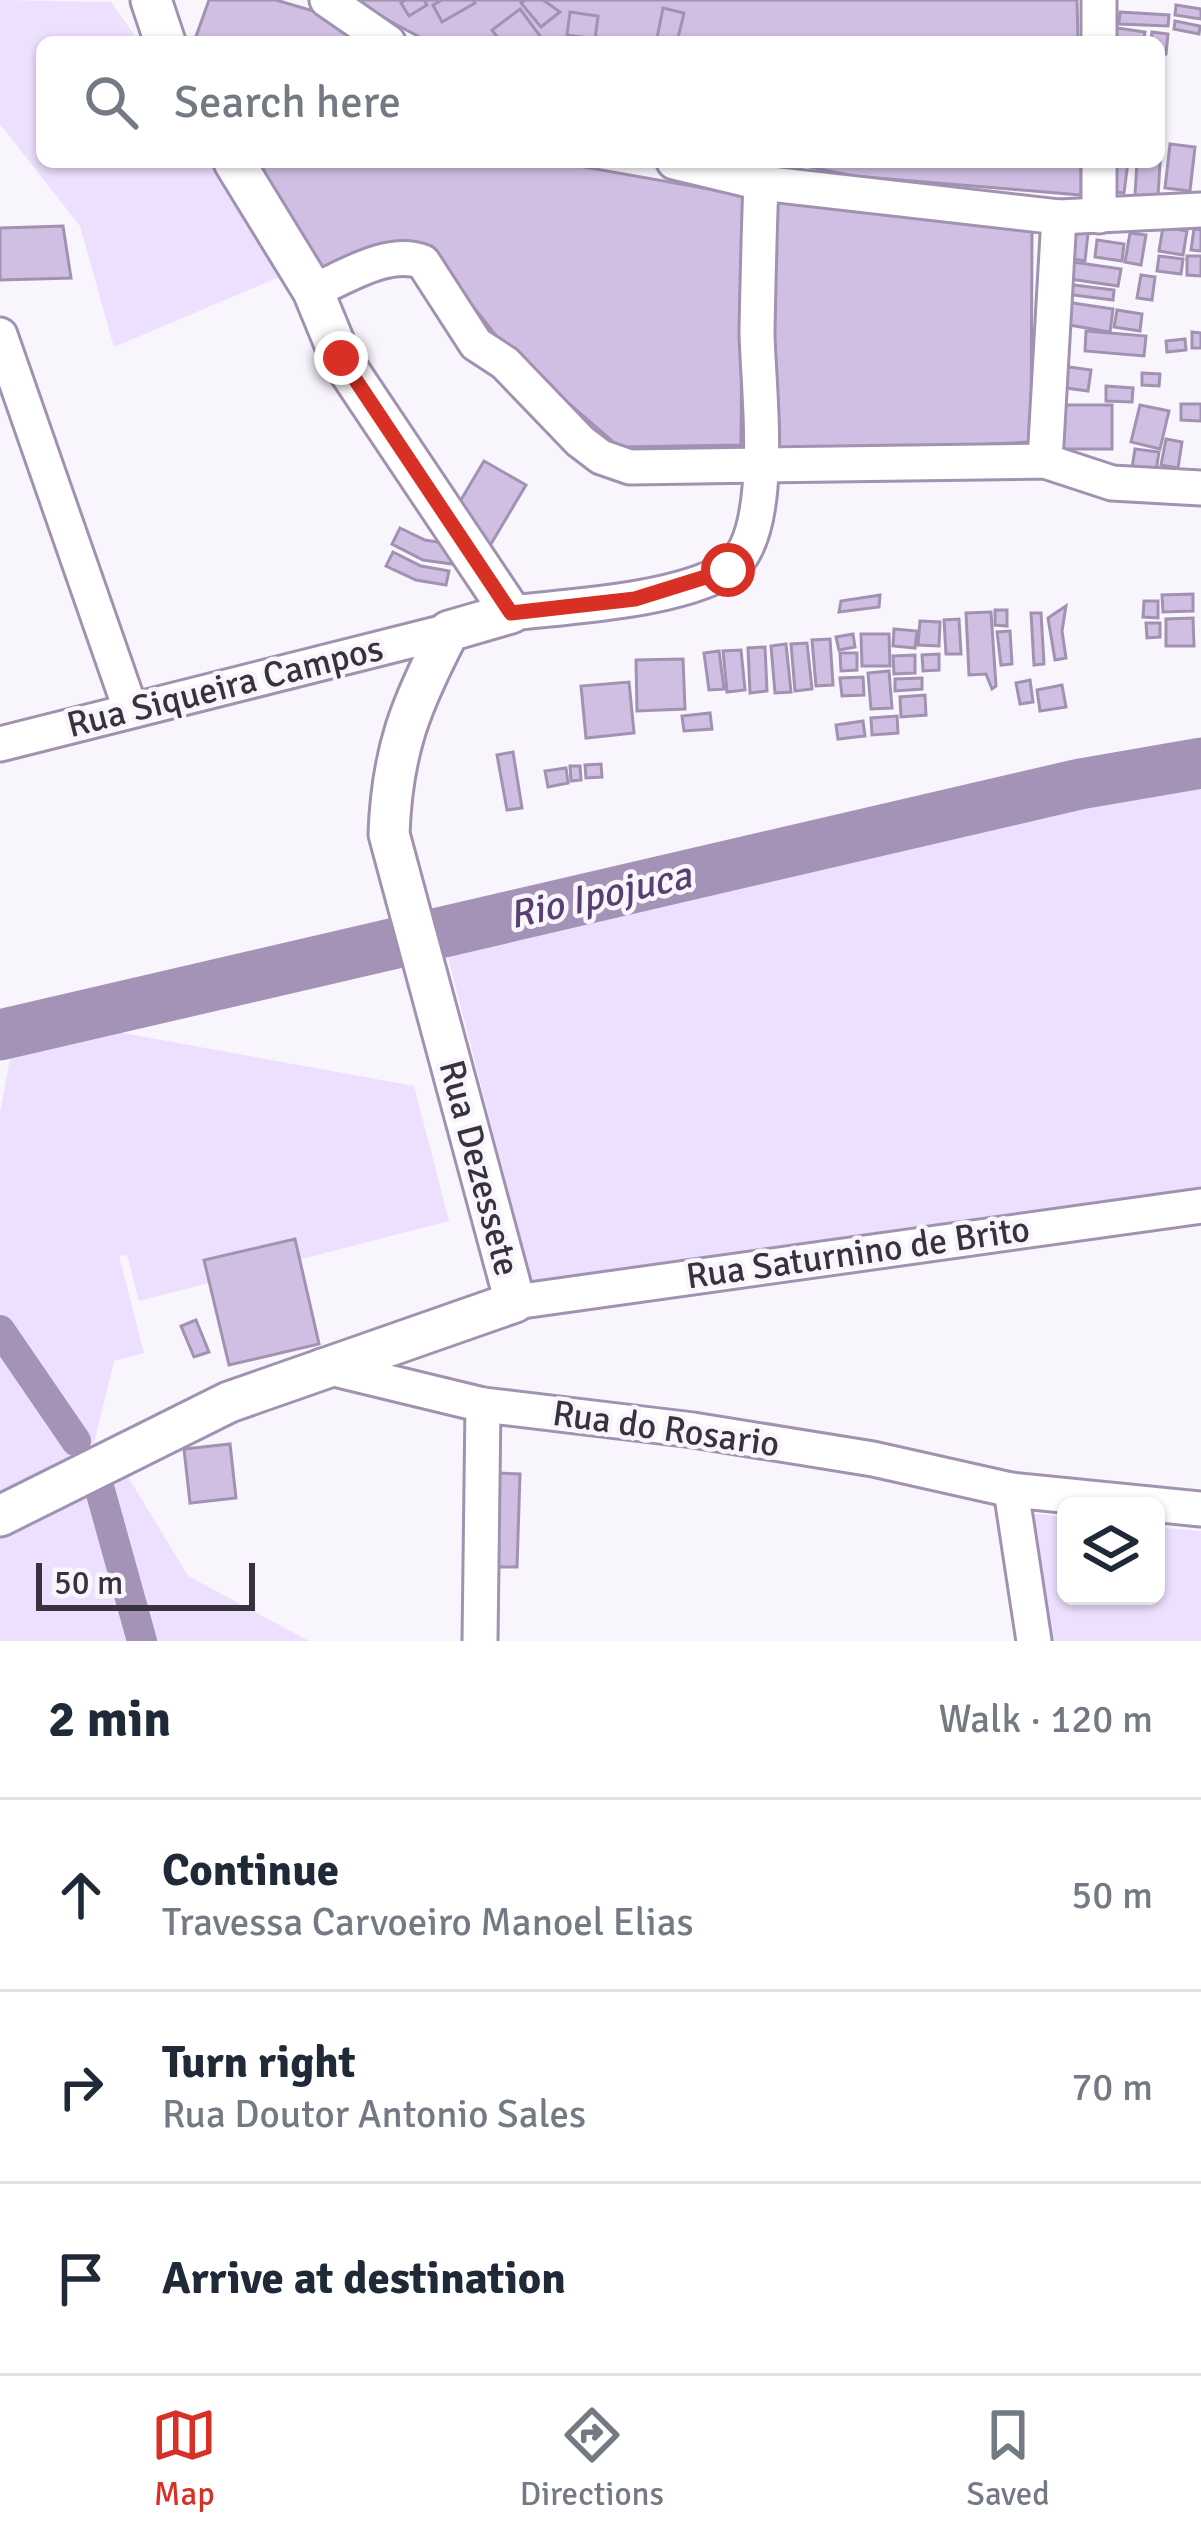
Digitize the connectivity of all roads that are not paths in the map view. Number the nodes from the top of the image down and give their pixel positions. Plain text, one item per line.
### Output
1 (152, 0) edge
2 (327, 0) edge
3 (1099, 0) edge
4 (163, 36) edge
5 (379, 36) edge
6 (1099, 36) edge
7 (238, 168) edge
8 (699, 168) edge
9 (1099, 168) edge
10 (760, 183) junction
11 (1201, 210) edge
12 (1099, 216) junction
13 (1058, 218) junction
14 (313, 291) junction
15 (0, 334) edge
16 (1045, 461) junction
17 (761, 469) junction
18 (1201, 488) edge
19 (511, 613) junction
20 (449, 632) junction
21 (130, 708) junction
22 (0, 744) edge
23 (1201, 1207) edge
24 (515, 1302) junction
25 (322, 1366) junction
26 (483, 1406) junction
27 (1011, 1490) junction
28 (1201, 1509) edge
29 (0, 1516) edge
30 (480, 1641) edge
31 (1034, 1641) edge

1 - 4 street
2 - 5 street
3 - 6 street
7 - 14 street
8 - 10 street
9 - 12 street
10 - 13 street
10 - 17 street
11 - 12 street
12 - 13 street
13 - 16 street
14 - 17 street
14 - 19 street
15 - 21 street
16 - 17 street
16 - 18 street
17 - 19 street
19 - 20 street
20 - 21 street, Rua Siqueira Campos
20 - 24 street, Rua Dezessete
21 - 22 street, Rua Siqueira Campos
23 - 24 street, Rua Saturnino de Brito
24 - 25 street, Rua Dezessete
25 - 26 street, Rua do Rosario
25 - 29 street, Rua Dezessete
26 - 27 street, Rua do Rosario
26 - 30 street
27 - 28 street, Rua do Rosario
27 - 31 street

